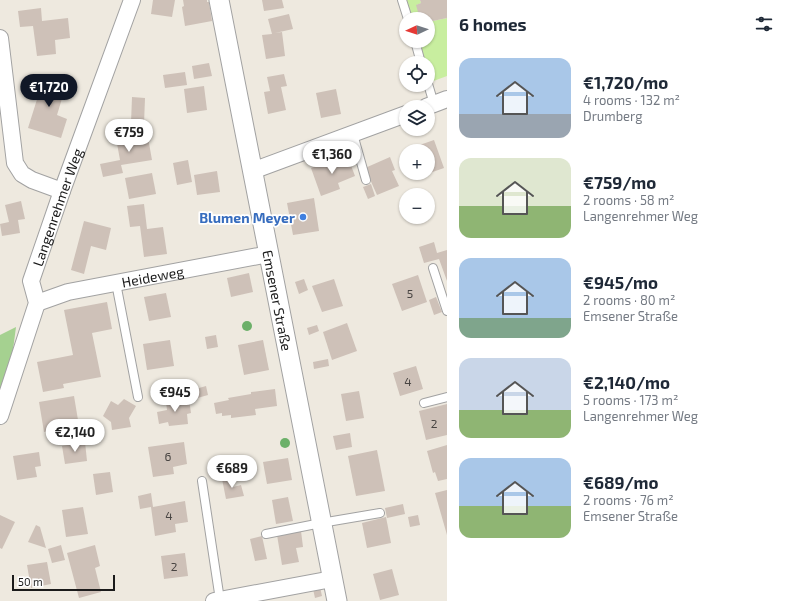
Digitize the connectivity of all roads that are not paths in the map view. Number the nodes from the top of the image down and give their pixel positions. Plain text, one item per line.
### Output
1 (132, 0) edge
2 (219, 0) edge
3 (402, 0) edge
4 (406, 12) edge
5 (0, 38) edge
6 (431, 92) edge
7 (436, 103) edge
8 (399, 117) edge
9 (353, 134) junction
10 (252, 171) junction
11 (366, 180) dead end
12 (62, 191) junction
13 (269, 254) junction
14 (433, 268) dead end
15 (116, 283) junction
16 (38, 303) junction
17 (447, 311) edge
18 (138, 397) dead end
19 (447, 397) edge
20 (424, 403) dead end
21 (0, 416) edge
22 (202, 481) dead end
23 (380, 513) dead end
24 (321, 523) junction
25 (266, 534) dead end
26 (332, 579) junction
27 (218, 601) edge
28 (337, 601) edge

1 - 12 street, Langenrehmer Weg
2 - 10 street, Emsener Straße
3 - 4 lane
5 - 12 street
6 - 7 lane
8 - 9 street
9 - 10 street
9 - 11 lane
10 - 13 street, Emsener Straße
12 - 16 street, Langenrehmer Weg
13 - 15 street, Heideweg
13 - 24 street, Emsener Straße
14 - 17 lane
15 - 16 street, Heideweg
15 - 18 lane
16 - 21 street
19 - 20 lane
22 - 27 lane
23 - 24 lane
24 - 25 lane
24 - 26 street, Emsener Straße
26 - 27 street
26 - 28 street, Emsener Straße

